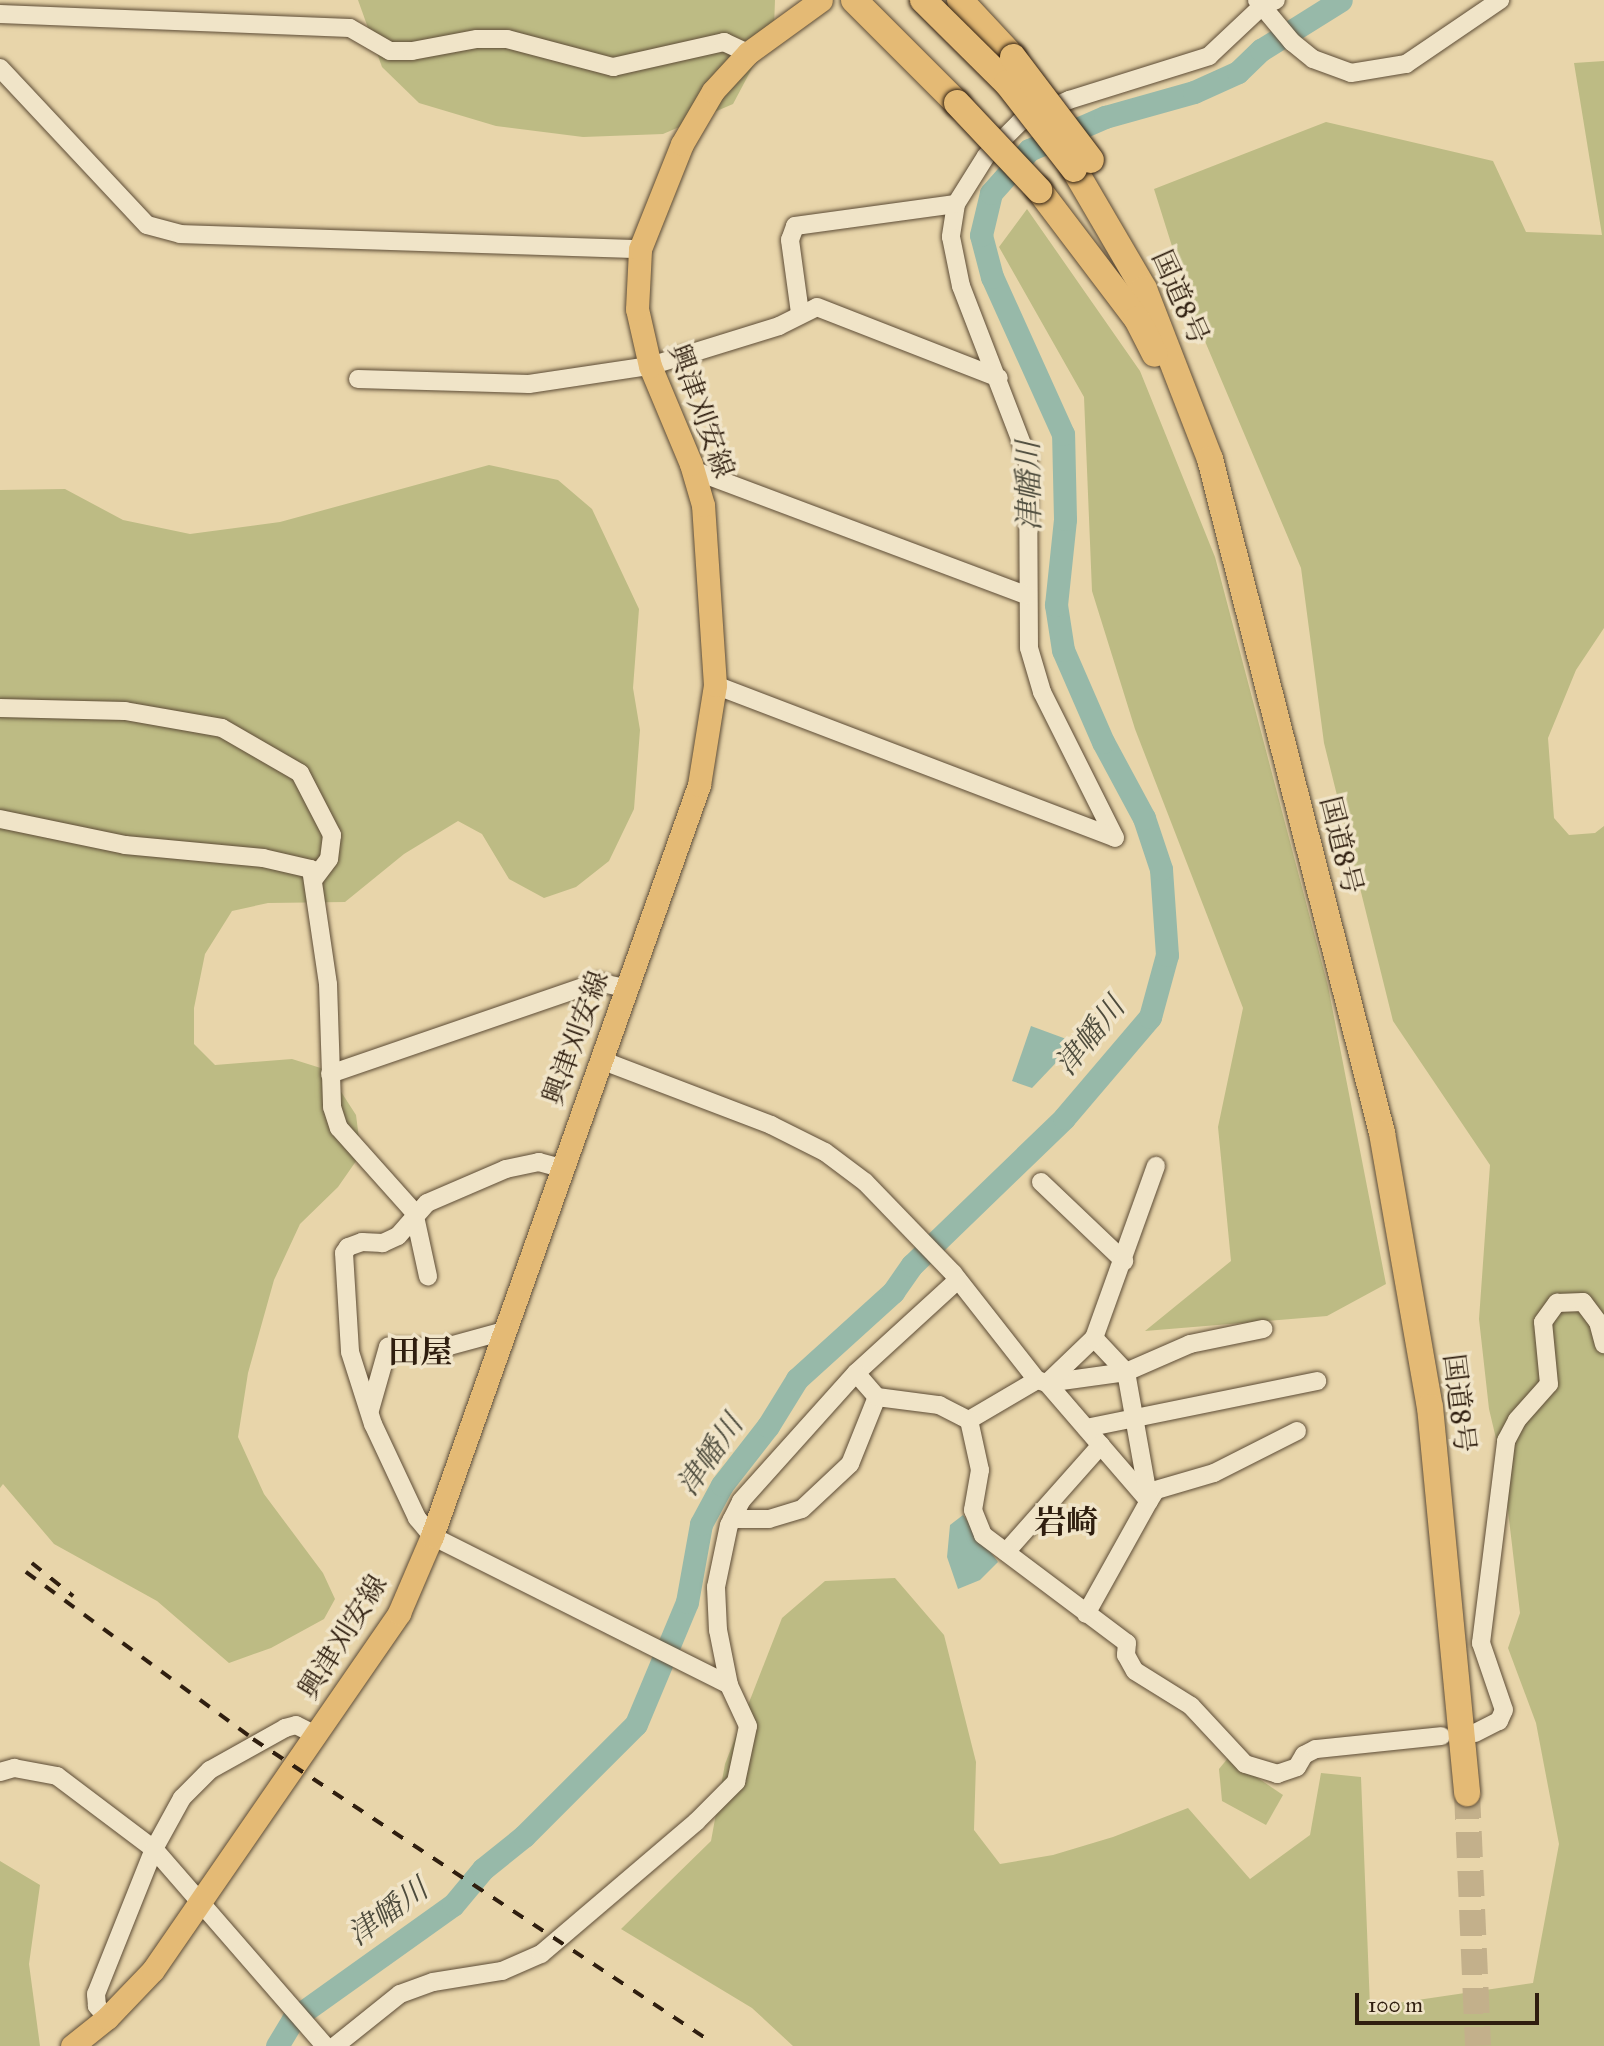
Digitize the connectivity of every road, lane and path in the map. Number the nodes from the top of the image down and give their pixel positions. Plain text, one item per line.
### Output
1 (821, 0) edge
2 (855, 0) edge
3 (923, 0) edge
4 (960, 0) edge
5 (1500, 0) edge
6 (1267, 6) edge
7 (0, 13) edge
8 (748, 53) junction
9 (0, 68) edge
10 (1082, 164) junction
11 (956, 204) junction
12 (640, 249) junction
13 (800, 313) junction
14 (650, 366) junction
15 (999, 378) junction
16 (358, 379) dead end
17 (693, 470) junction
18 (1229, 533) junction
19 (1026, 595) junction
20 (715, 685) junction
21 (0, 708) edge
22 (0, 819) edge
23 (313, 880) junction
24 (626, 988) junction
25 (601, 1060) junction
26 (330, 1074) junction
27 (1156, 1166) dead end
28 (561, 1168) junction
29 (1041, 1182) dead end
30 (414, 1212) junction
31 (1124, 1261) junction
32 (428, 1276) dead end
33 (955, 1276) junction
34 (1263, 1329) dead end
35 (504, 1331) junction
36 (1094, 1338) junction
37 (1604, 1344) edge
38 (1126, 1372) junction
39 (856, 1373) junction
40 (1042, 1381) junction
41 (1317, 1381) dead end
42 (877, 1397) junction
43 (370, 1413) junction
44 (1134, 1416) junction
45 (969, 1420) junction
46 (1086, 1428) junction
47 (1297, 1431) dead end
48 (1101, 1445) junction
49 (1149, 1501) junction
50 (732, 1519) junction
51 (432, 1536) junction
52 (1006, 1552) junction
53 (1086, 1614) junction
54 (729, 1685) junction
55 (1475, 1733) dead end
56 (316, 1735) junction
57 (1441, 1736) dead end
58 (0, 1772) edge
59 (1466, 1793) tunnel mouth
60 (154, 1849) junction
61 (200, 1904) junction
62 (107, 2018) junction
63 (327, 2044) edge
64 (72, 2046) edge

1 - 8 main road, 興津刈安線
2 - 18 highway, bridge
3 - 10 highway, 国道8号, bridge
4 - 10 highway, bridge
5 - 6 street
6 - 11 street
7 - 8 street
8 - 12 main road, 興津刈安線
9 - 12 street
10 - 18 highway, 国道8号
11 - 13 street
11 - 15 street
12 - 14 main road, 興津刈安線
13 - 14 street
13 - 15 street
14 - 16 street
14 - 17 main road, 興津刈安線
15 - 19 street
17 - 19 street
17 - 20 main road, 興津刈安線
18 - 59 highway, 国道8号
19 - 20 street
20 - 24 main road, 興津刈安線
21 - 23 street
22 - 23 street
23 - 26 street
24 - 25 main road, 興津刈安線
24 - 26 street
25 - 28 main road, 興津刈安線
25 - 33 street
26 - 30 street
27 - 31 street
28 - 30 street
28 - 35 main road, 興津刈安線
29 - 31 street
30 - 32 street
30 - 43 street
31 - 36 street
33 - 39 street
33 - 40 street
34 - 38 street
35 - 43 street
35 - 51 main road, 興津刈安線
36 - 38 street
36 - 40 street
37 - 55 street
38 - 40 street
38 - 44 street
39 - 42 street
39 - 50 street
40 - 45 street
40 - 46 street
41 - 44 street
42 - 45 street
42 - 50 street
43 - 51 street
44 - 46 street
44 - 49 street
45 - 52 street
46 - 48 street
47 - 49 street
48 - 49 street
48 - 52 street
49 - 53 street
50 - 54 street
51 - 54 street
51 - 56 main road, 興津刈安線
52 - 53 street
53 - 57 street
54 - 63 street
56 - 60 street
56 - 61 main road, 興津刈安線
58 - 60 street
60 - 61 street
60 - 62 street
61 - 62 main road, 興津刈安線
61 - 63 street
62 - 64 main road, 興津刈安線

